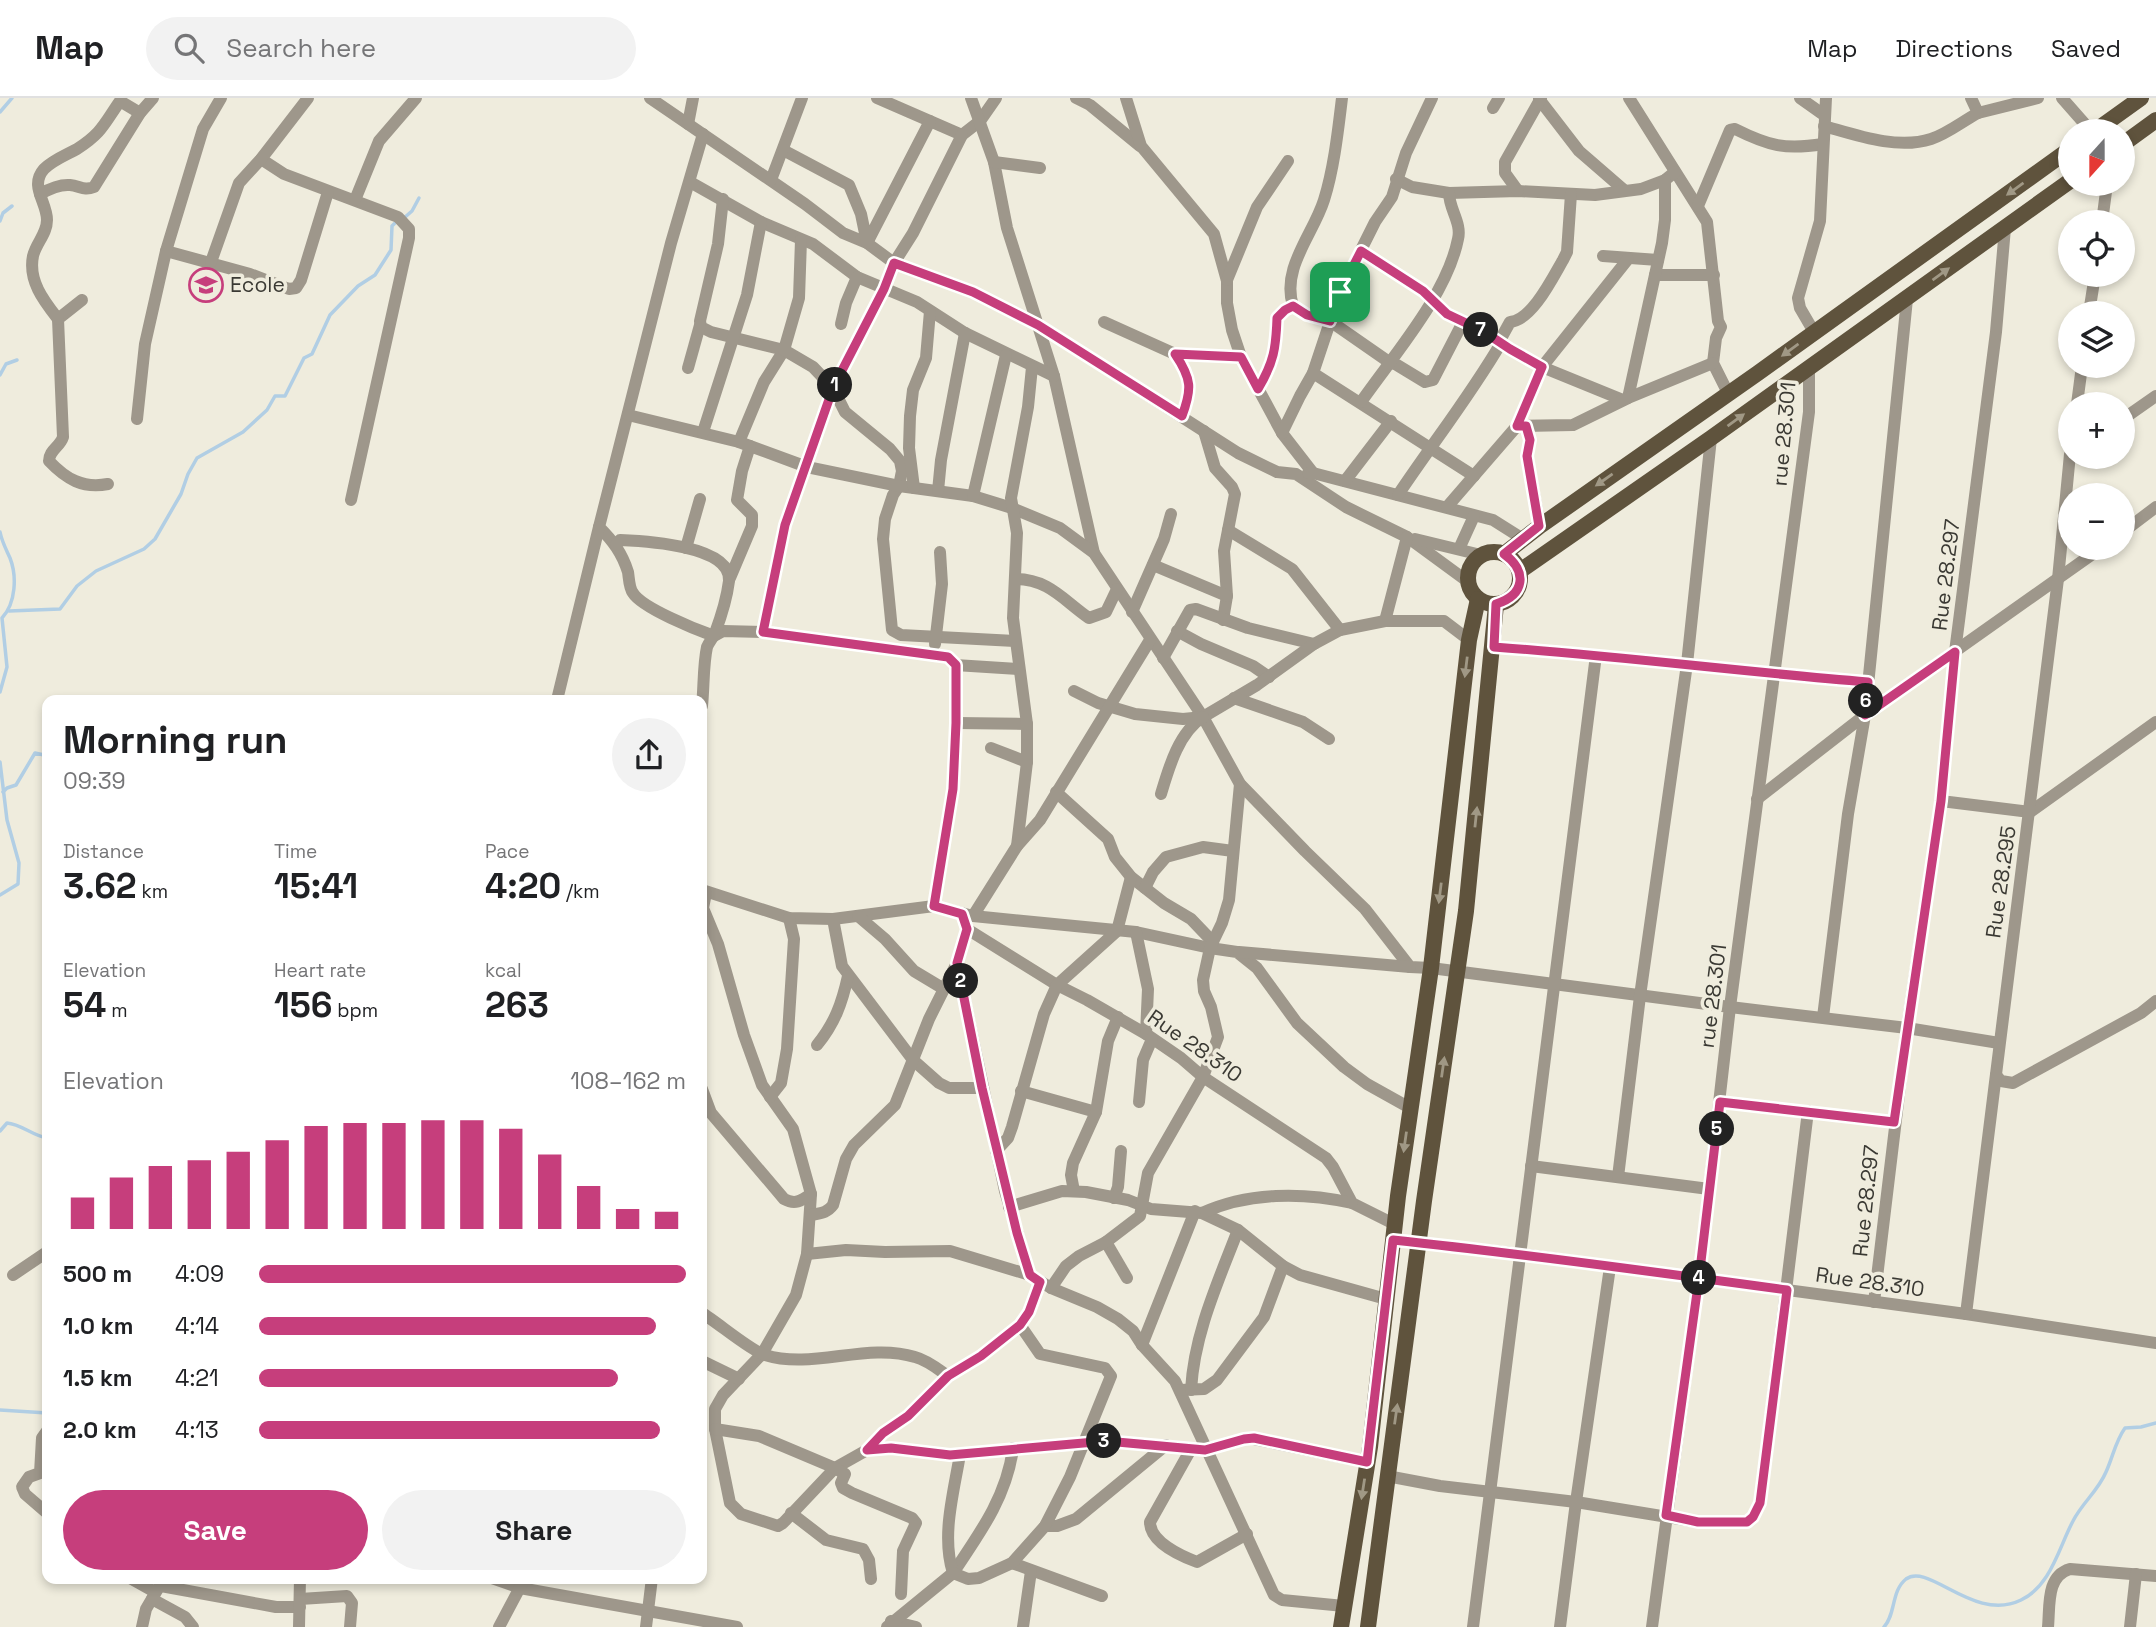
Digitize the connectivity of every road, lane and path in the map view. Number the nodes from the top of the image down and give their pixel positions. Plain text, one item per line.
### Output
1 (153, 98) edge
2 (221, 98) edge
3 (308, 98) edge
4 (416, 98) edge
5 (650, 98) edge
6 (693, 98) edge
7 (802, 98) edge
8 (877, 98) edge
9 (971, 98) edge
10 (996, 98) edge
11 (1076, 98) edge
12 (1126, 98) edge
13 (1342, 98) edge
14 (1433, 98) edge
15 (1629, 98) edge
16 (1800, 98) edge
17 (1826, 98) edge
18 (1971, 98) edge
19 (2038, 98) edge
20 (2062, 98) edge
21 (2141, 98) edge
22 (1540, 99) edge
23 (1091, 101) edge
24 (140, 113) junction
25 (1978, 113) junction
26 (2082, 119) edge
27 (2110, 119) edge
28 (2156, 120) edge
29 (930, 121) junction
30 (980, 121) junction
31 (1824, 121) junction
32 (688, 124) junction
33 (703, 134) junction
34 (962, 135) junction
35 (2135, 135) edge
36 (1823, 144) junction
37 (1141, 146) junction
38 (783, 150) junction
39 (2058, 158) edge
40 (261, 159) junction
41 (1288, 161) dead end
42 (994, 162) junction
43 (1040, 169) dead end
44 (1670, 176) junction
45 (1396, 179) junction
46 (771, 180) junction
47 (690, 182) junction
48 (1624, 190) junction
49 (2058, 190) edge
50 (1518, 191) junction
51 (328, 192) junction
52 (1449, 192) junction
53 (40, 194) junction
54 (1571, 194) junction
55 (723, 199) junction
56 (355, 200) junction
57 (1698, 206) junction
58 (761, 222) junction
59 (2005, 228) junction
60 (801, 240) junction
61 (867, 243) junction
62 (166, 251) junction
63 (1361, 251) junction
64 (1603, 256) dead end
65 (1628, 259) junction
66 (1658, 260) junction
67 (211, 262) junction
68 (894, 263) junction
69 (1655, 275) junction
70 (1714, 275) junction
71 (857, 277) junction
72 (1227, 281) junction
73 (884, 289) junction
74 (1907, 299) junction
75 (82, 300) dead end
76 (1432, 301) junction
77 (1293, 306) junction
78 (930, 311) junction
79 (58, 319) junction
80 (1330, 321) junction
81 (1104, 322) dead end
82 (1463, 322) junction
83 (841, 324) dead end
84 (700, 325) junction
85 (1038, 325) junction
86 (1814, 332) junction
87 (965, 333) junction
88 (733, 337) junction
89 (1500, 342) junction
90 (784, 350) junction
91 (1175, 354) junction
92 (1006, 355) junction
93 (1241, 357) junction
94 (1389, 362) junction
95 (1713, 363) junction
96 (1032, 367) junction
97 (1542, 367) junction
98 (688, 368) dead end
99 (1809, 369) junction
100 (1313, 373) junction
101 (1054, 376) junction
102 (833, 388) junction
103 (1258, 389) junction
104 (1728, 393) junction
105 (2156, 396) edge
106 (1626, 399) junction
107 (1361, 402) junction
108 (2135, 411) edge
109 (628, 415) junction
110 (1182, 416) junction
111 (137, 419) dead end
112 (1391, 421) junction
113 (1522, 426) junction
114 (1205, 431) junction
115 (703, 432) junction
116 (1282, 433) junction
117 (1711, 438) junction
118 (745, 444) junction
119 (1431, 446) junction
120 (807, 467) junction
121 (2069, 469) edge
122 (1313, 473) junction
123 (1296, 474) junction
124 (1474, 476) junction
125 (1345, 481) junction
126 (108, 484) dead end
127 (899, 486) junction
128 (914, 488) junction
129 (938, 491) junction
130 (1398, 495) junction
131 (973, 496) junction
132 (700, 499) dead end
133 (351, 500) dead end
134 (1447, 507) junction
135 (2156, 507) edge
136 (1012, 508) junction
137 (1171, 514) dead end
138 (1474, 516) junction
139 (2135, 523) edge
140 (1539, 526) junction
141 (599, 527) junction
142 (1228, 530) junction
143 (1407, 537) junction
144 (1523, 539) junction
145 (616, 545) junction
146 (686, 548) junction
147 (1459, 549) junction
148 (940, 552) dead end
149 (1094, 554) junction
150 (1504, 554) junction
151 (1481, 555) junction
152 (2085, 560) edge
153 (1153, 565) junction
154 (1520, 571) junction
155 (730, 578) junction
156 (1015, 579) junction
157 (2059, 579) junction
158 (1467, 582) junction
159 (1117, 589) junction
160 (1227, 596) junction
161 (1478, 599) junction
162 (1496, 604) junction
163 (1132, 612) junction
164 (1223, 620) junction
165 (1385, 621) junction
166 (1340, 629) junction
167 (1177, 631) junction
168 (763, 632) junction
169 (714, 636) junction
170 (936, 637) junction
171 (1150, 640) junction
172 (1469, 640) junction
173 (1015, 641) junction
174 (1314, 644) junction
175 (1494, 647) junction
176 (1955, 652) junction
177 (934, 654) junction
178 (1596, 655) junction
179 (1163, 658) junction
180 (1688, 664) junction
181 (956, 665) junction
182 (1019, 669) junction
183 (1773, 675) junction
184 (1269, 677) junction
185 (1868, 682) junction
186 (1074, 691) dead end
187 (558, 695) edge
188 (703, 695) edge
189 (1234, 698) junction
190 (1110, 707) junction
191 (1865, 715) junction
192 (1203, 717) junction
193 (2156, 722) edge
194 (956, 723) junction
195 (1027, 724) junction
196 (1329, 739) dead end
197 (991, 748) dead end
198 (1027, 762) junction
199 (1240, 784) junction
200 (1056, 792) junction
201 (1161, 794) dead end
202 (1757, 799) junction
203 (1941, 801) junction
204 (2030, 812) junction
205 (1017, 846) junction
206 (1233, 851) junction
207 (1131, 877) junction
208 (1145, 888) junction
209 (707, 892) edge
210 (934, 906) junction
211 (968, 915) junction
212 (858, 916) junction
213 (789, 918) junction
214 (833, 919) junction
215 (967, 929) junction
216 (1117, 931) junction
217 (1136, 932) junction
218 (707, 935) edge
219 (1212, 945) junction
220 (1237, 952) junction
221 (957, 963) junction
222 (1410, 967) junction
223 (1431, 968) junction
224 (1457, 971) junction
225 (848, 976) junction
226 (1554, 983) junction
227 (1057, 985) junction
228 (944, 989) junction
229 (1640, 996) junction
230 (2156, 1000) edge
231 (1730, 1007) junction
232 (1118, 1017) junction
233 (1823, 1017) junction
234 (1907, 1028) junction
235 (1149, 1037) junction
236 (1999, 1043) junction
237 (817, 1045) dead end
238 (913, 1060) junction
239 (1996, 1075) junction
240 (1203, 1077) junction
241 (982, 1088) junction
242 (1021, 1091) junction
243 (770, 1097) junction
244 (1139, 1102) dead end
245 (1720, 1102) junction
246 (707, 1104) edge
247 (1410, 1108) junction
248 (1808, 1111) junction
249 (1096, 1112) junction
250 (1894, 1122) junction
251 (996, 1151) junction
252 (1121, 1151) dead end
253 (1531, 1166) junction
254 (1618, 1177) junction
255 (1709, 1189) junction
256 (1074, 1192) junction
257 (811, 1194) junction
258 (1114, 1198) junction
259 (1352, 1203) junction
260 (1142, 1206) junction
261 (1009, 1207) junction
262 (1198, 1212) junction
263 (811, 1215) junction
264 (1238, 1230) junction
265 (1394, 1232) junction
266 (1106, 1242) junction
267 (1419, 1242) junction
268 (807, 1254) junction
269 (1520, 1254) junction
270 (42, 1255) edge
271 (1283, 1266) junction
272 (1610, 1267) junction
273 (13, 1275) dead end
274 (1127, 1278) dead end
275 (1699, 1278) junction
276 (1040, 1282) junction
277 (1787, 1290) junction
278 (1386, 1299) junction
279 (1874, 1302) junction
280 (1966, 1314) junction
281 (707, 1316) edge
282 (1020, 1325) junction
283 (2156, 1343) edge
284 (1142, 1345) junction
285 (762, 1354) junction
286 (707, 1363) edge
287 (948, 1376) junction
288 (739, 1379) junction
289 (1186, 1390) junction
290 (715, 1429) junction
291 (42, 1438) edge
292 (1083, 1443) junction
293 (1166, 1445) junction
294 (1013, 1448) junction
295 (1191, 1449) junction
296 (867, 1450) junction
297 (1205, 1450) junction
298 (960, 1454) junction
299 (1367, 1462) junction
300 (835, 1468) junction
301 (1387, 1476) junction
302 (1490, 1492) junction
303 (1576, 1502) junction
304 (42, 1509) edge
305 (791, 1513) junction
306 (1666, 1515) junction
307 (1045, 1526) junction
308 (1247, 1534) junction
309 (1012, 1563) junction
310 (1031, 1571) junction
311 (953, 1573) junction
312 (2136, 1573) junction
313 (2156, 1576) edge
314 (871, 1579) dead end
315 (300, 1584) edge
316 (522, 1584) edge
317 (528, 1584) edge
318 (651, 1584) edge
319 (158, 1589) edge
320 (901, 1594) dead end
321 (1102, 1597) dead end
322 (300, 1603) junction
323 (1344, 1605) junction
324 (648, 1609) junction
325 (889, 1624) edge
326 (142, 1627) edge
327 (193, 1627) edge
328 (299, 1627) edge
329 (350, 1627) edge
330 (499, 1627) edge
331 (646, 1627) edge
332 (737, 1627) edge
333 (916, 1627) edge
334 (1023, 1627) edge
335 (1341, 1627) edge
336 (1368, 1627) edge
337 (1473, 1627) edge
338 (1560, 1627) edge
339 (1652, 1627) edge
340 (2048, 1627) edge
341 (2130, 1627) edge

1 - 24 street
2 - 62 street
3 - 40 street
4 - 56 street
5 - 32 street
6 - 32 street
7 - 38 street
8 - 29 street
9 - 30 street
10 - 30 street
11 - 23 street
12 - 37 street
13 - 77 street
14 - 45 street
15 - 44 street
16 - 31 street
17 - 31 street
18 - 25 street
19 - 25 street
20 - 26 street
21 - 27 main road
22 - 48 street
22 - 50 street
23 - 37 street
24 - 53 street
24 - 53 street
25 - 31 street
28 - 35 main road
29 - 34 street
29 - 61 street
30 - 34 street
30 - 42 street
31 - 36 street
32 - 33 street
33 - 46 street
33 - 47 street
34 - 68 street
36 - 57 street
36 - 86 street
37 - 72 street
38 - 46 street
38 - 61 street
39 -> 86 main road
40 - 51 street
40 - 67 street
41 - 72 street
42 - 43 street
42 - 85 street
44 - 48 street
44 - 57 street
44 - 66 street
45 - 52 street
45 - 63 street
46 - 61 street
47 - 55 street
47 - 109 street
48 - 54 street
49 - 59 main road
50 - 52 street
50 - 54 street
51 - 56 street
51 - 67 street
52 - 76 street
53 - 79 street
54 - 89 street
55 - 58 street
55 - 84 street
56 - 133 street
57 - 70 street
58 - 60 street
58 - 88 street
74 -> 59 main road
59 - 176 street, Rue 28.297
60 - 71 street
60 - 90 street
61 - 68 street
62 - 67 street
62 - 111 street
63 - 76 street
63 - 80 street
64 - 65 street
65 - 66 street
65 - 97 street
66 - 69 street
68 - 73 street
68 - 85 street
69 - 70 street
69 - 106 street
70 - 95 street
71 - 73 street
71 - 83 street
72 - 93 street
73 - 78 street
73 - 102 street
74 - 99 main road
74 - 185 street
75 - 79 street
76 - 82 street
76 - 94 street
77 - 80 street
77 - 103 street
78 - 87 street
78 - 128 street
79 - 126 street
80 - 94 street
80 - 100 street
81 - 91 street
82 - 89 street
82 - 94 street
84 - 88 street
84 - 98 street
85 - 101 street
85 - 110 street
86 -> 104 main road
87 - 92 street
87 - 129 street
88 - 90 street
88 - 115 street
89 - 97 street
89 - 119 street
90 - 102 street
90 - 118 street
91 - 93 street
91 - 110 street
92 - 96 street
92 - 131 street
93 - 103 street
94 - 107 street
95 - 104 street
95 - 106 street
96 - 101 street
96 - 136 street
97 - 106 street
97 - 113 street
117 -> 99 main road
99 - 183 street, rue 28.301
100 - 107 street
100 - 116 street
101 - 149 street
102 - 120 street
102 - 127 street
103 - 116 street
104 -> 140 main road
105 - 108 street
106 - 113 street
107 - 112 street
109 - 115 street
109 - 141 street
110 - 114 street
112 - 119 street
112 - 125 street
113 - 124 street
113 - 140 street
114 - 123 street
114 - 142 street
115 - 118 street
116 - 122 street
117 - 154 main road
117 - 180 street
118 - 120 street
118 - 155 street
119 - 124 street
119 - 130 street
120 - 127 street
120 - 168 street
121 - 157 street, Rue 28.295
122 - 123 street
122 - 125 street
123 - 143 street
124 - 134 street
125 - 130 street
127 - 128 street
127 - 170 street
128 - 129 street
129 - 131 street
130 - 134 street
131 - 136 street
132 - 146 street
134 - 138 street
135 - 139 street
136 - 149 street
136 - 156 street
137 - 153 street
138 - 144 street
138 - 147 street
140 - 144 main road
141 - 145 street
141 - 187 street
142 - 160 street
142 - 166 street
143 - 147 street
143 - 158 street
143 - 165 street
144 - 150 main road
145 - 146 street
145 - 169 street
146 - 155 street
147 - 151 street
148 - 170 street
149 - 159 street
150 - 151 main road
150 - 154 main road
151 - 158 main road
152 - 157 street
153 - 160 street
153 - 163 street
154 - 162 main road
155 - 169 street
156 - 159 street
156 - 173 street
157 - 176 street
157 - 204 street, Rue 28.295
158 - 161 main road
159 - 163 street
160 - 164 street
161 - 162 main road
161 - 172 main road
162 - 175 main road
163 - 171 street
164 - 167 street
164 - 174 street
165 - 166 street
165 - 172 street
166 - 174 street
167 - 179 street
167 - 184 street
168 - 169 street
168 - 177 street
169 - 188 street
170 - 173 street
170 - 177 street
171 - 179 street
171 - 190 street
172 -> 223 main road
173 - 182 street
174 - 184 street
175 - 178 street
224 -> 175 main road
176 - 191 street
176 - 203 street, Rue 28.297
177 - 181 street
178 - 180 street
178 - 226 street
179 - 192 street
180 - 183 street
180 - 229 street
181 - 182 street
181 - 194 street
182 - 195 street
183 - 185 street
183 - 202 street, rue 28.301
184 - 189 street
185 - 191 street
186 - 190 street
189 - 192 street
189 - 196 street
190 - 192 street
190 - 200 street
191 - 202 street
191 - 233 street
192 - 199 street
192 - 201 street
193 - 204 street
194 - 195 street
194 - 210 street
195 - 198 street
197 - 198 street
198 - 205 street
199 - 206 street
199 - 222 street
200 - 205 street
200 - 207 street
202 - 231 street, rue 28.301
203 - 204 street
203 - 234 street, Rue 28.297
204 - 236 street, Rue 28.295
205 - 211 street
206 - 208 street
206 - 219 street
207 - 208 street
207 - 216 street
208 - 219 street
209 - 213 street
210 - 211 street
210 - 212 street
211 - 215 street
211 - 216 street
212 - 214 street
212 - 228 street
213 - 214 street
213 - 243 street
214 - 225 street
215 - 221 street
215 - 227 street, Rue 28.310
216 - 217 street
216 - 227 street
217 - 219 street
217 - 235 street
218 - 243 street
219 - 220 street
219 - 240 street
220 - 222 street
220 - 247 street
221 - 228 street
221 - 241 street
222 - 223 street
223 - 224 street
223 - 247 main road
224 - 226 street
267 -> 224 main road
225 - 237 street
225 - 238 street
226 - 229 street
226 - 253 street
227 - 232 street, Rue 28.310
227 - 242 street
228 - 238 street
229 - 231 street
229 - 254 street
230 - 239 street
231 - 233 street
231 - 245 street, rue 28.301
232 - 235 street, Rue 28.310
232 - 249 street
233 - 234 street
234 - 236 street
234 - 250 street, Rue 28.297
235 - 240 street, Rue 28.310
235 - 244 street
236 - 239 street, Rue 28.295
238 - 241 street
238 - 263 street
239 - 280 street, Rue 28.295
240 - 259 street, Rue 28.310
240 - 260 street
241 - 251 street
242 - 249 street
242 - 251 street
243 - 257 street
245 - 248 street
245 - 255 street, rue 28.301
246 - 257 street
247 -> 265 main road
248 - 250 street
248 - 277 street
249 - 256 street
250 - 279 street, Rue 28.297
251 - 261 street
252 - 258 street
253 - 254 street
253 - 269 street
254 - 255 street
255 - 275 street, rue 28.301
256 - 258 street
256 - 261 street
257 - 263 street
258 - 260 street
259 - 262 street
259 - 265 street, Rue 28.310
260 - 262 street
260 - 266 street
261 - 276 street
262 - 264 street
262 - 284 street
263 - 268 street
264 - 271 street
264 - 289 street
265 - 267 street, Rue 28.310
265 - 278 main road
266 - 274 street
266 - 276 street
267 - 269 street, Rue 28.310
301 -> 267 main road
268 - 276 street
268 - 285 street
269 - 272 street, Rue 28.310
269 - 302 street
270 - 273 street
271 - 278 street
271 - 289 street
272 - 275 street, Rue 28.310
272 - 303 street
275 - 277 street, Rue 28.310
275 - 306 street, rue 28.301
276 - 282 street
276 - 284 street
277 - 279 street, Rue 28.310
277 - 306 street
278 - 299 main road
279 - 280 street, Rue 28.310
280 - 283 street, Rue 28.310
281 - 285 street
282 - 287 street
282 - 292 street
284 - 289 street
285 - 287 street
285 - 288 street
286 - 288 street
287 - 296 street
288 - 290 street
289 - 297 street
290 - 300 street
290 - 305 street
291 - 304 street
292 - 293 street
292 - 294 street
292 - 307 street
293 - 295 street
293 - 307 street
294 - 298 street
294 - 311 street
295 - 297 street
295 - 308 street
296 - 298 street
296 - 300 street
297 - 299 street
297 - 308 street
298 - 311 street
299 -> 323 main road
300 - 305 street
300 - 320 street
301 - 302 street
301 - 336 main road
302 - 303 street
302 - 337 street
303 - 306 street
303 - 338 street
305 - 314 street
306 - 339 street, rue 28.301
307 - 309 street
308 - 323 street
309 - 310 street
309 - 311 street
310 - 321 street
310 - 334 street
311 - 325 street
312 - 313 street
312 - 340 street
312 - 341 street
315 - 322 street
316 - 330 street
317 - 324 street
318 - 324 street
319 - 322 street
319 - 326 street
319 - 327 street
322 - 328 street
322 - 329 street
323 - 335 main road
324 - 331 street
324 - 332 street
325 - 333 street

